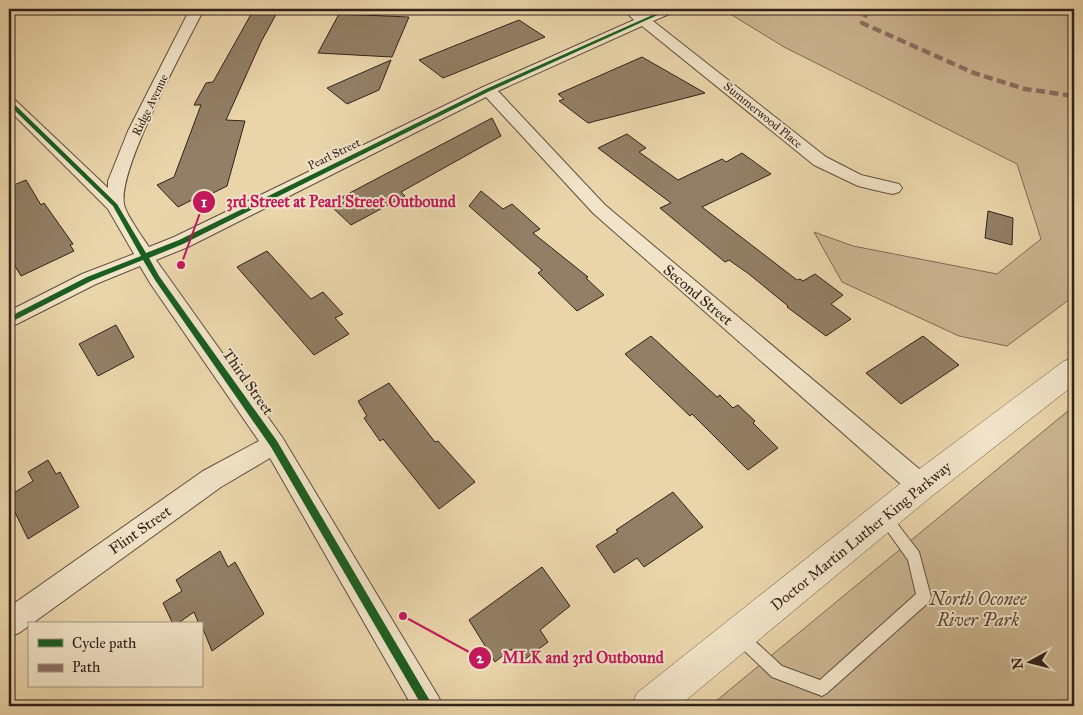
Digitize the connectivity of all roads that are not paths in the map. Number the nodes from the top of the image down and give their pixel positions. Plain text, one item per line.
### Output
1 (197, 9) edge
2 (629, 9) edge
3 (669, 9) edge
4 (643, 20) junction
5 (488, 90) junction
6 (9, 102) edge
7 (894, 188) dead end
8 (115, 205) junction
9 (143, 256) junction
10 (9, 320) edge
11 (1074, 369) edge
12 (274, 444) junction
13 (921, 486) junction
14 (884, 516) junction
15 (9, 623) edge
16 (738, 635) junction
17 (428, 706) edge
18 (650, 706) edge

1 - 8 street, Ridge Avenue
2 - 4 street, Summerwood Place
3 - 4 street, Pearl Street
4 - 5 street, Pearl Street
4 - 7 street, Summerwood Place
5 - 9 street, Pearl Street
5 - 13 street, Second Street
6 - 8 street, Third Street
8 - 9 street, Third Street
9 - 10 street, Pearl Street
9 - 12 street, Third Street
11 - 13 street, Doctor Martin Luther King Parkway
12 - 15 street, Flint Street
12 - 17 street, Third Street
13 - 14 street, Doctor Martin Luther King Parkway
14 - 16 street, Doctor Martin Luther King Parkway
14 - 16 lane
16 - 18 street, Doctor Martin Luther King Parkway

